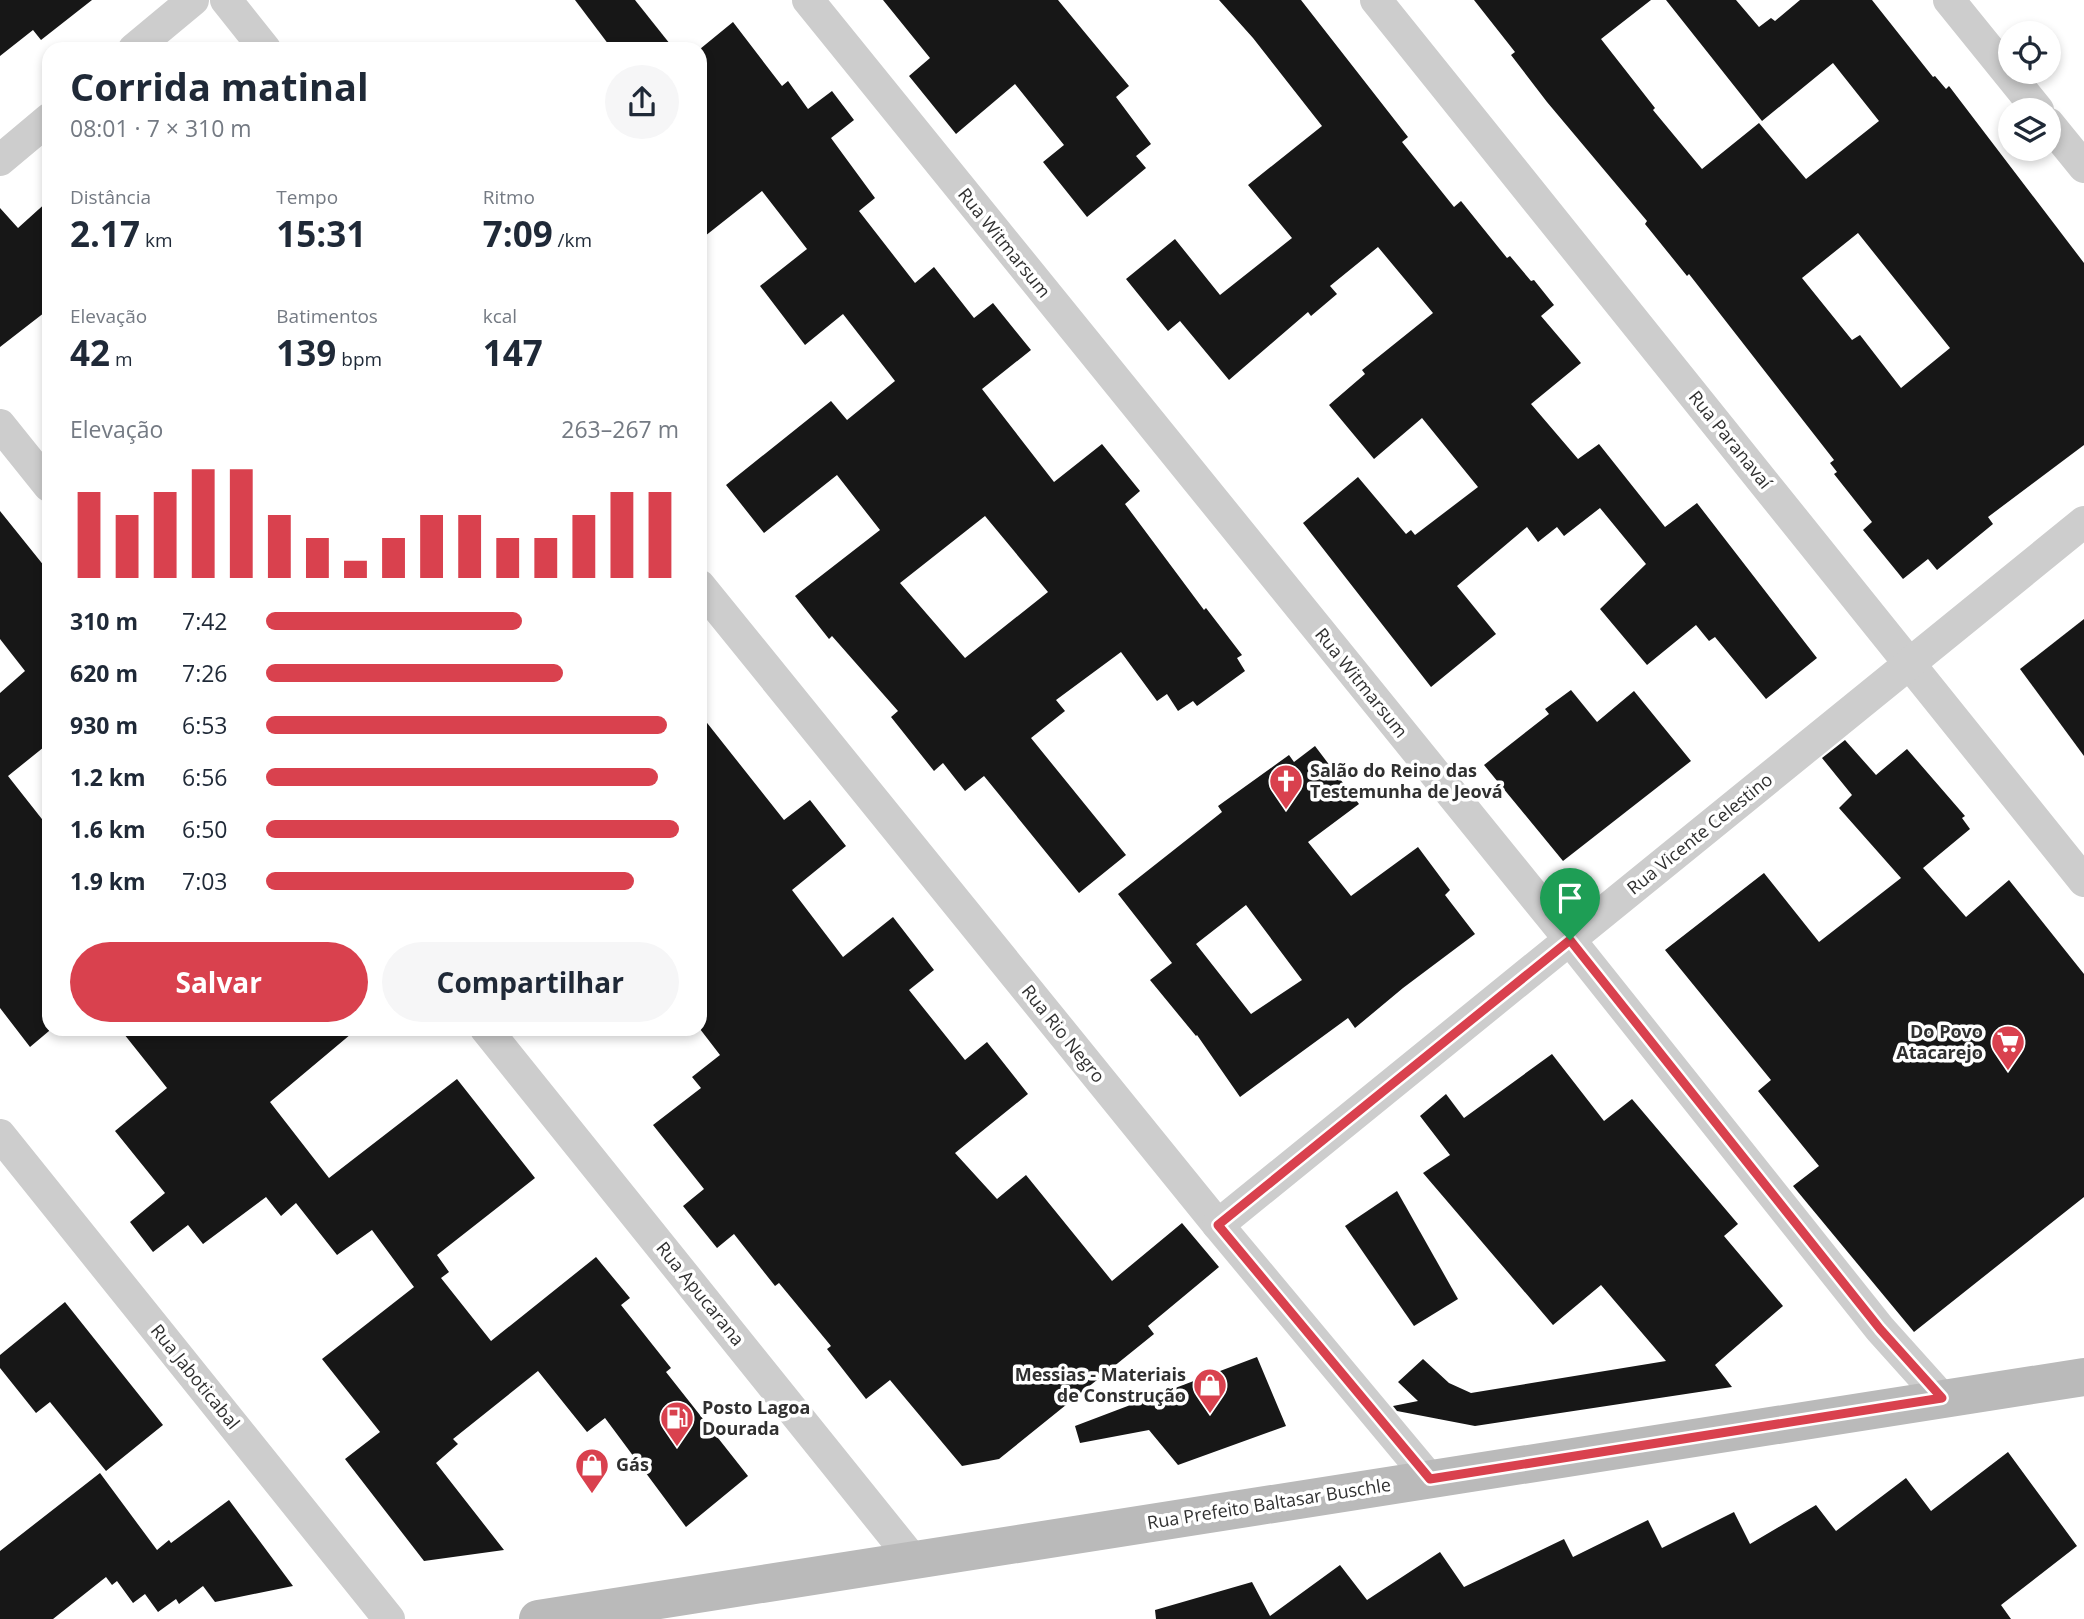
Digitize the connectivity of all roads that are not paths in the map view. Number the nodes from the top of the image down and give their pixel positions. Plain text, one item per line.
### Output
1 (193, 0) edge
2 (226, 0) edge
3 (808, 0) edge
4 (1376, 0) edge
5 (1949, 0) edge
6 (142, 42) edge
7 (259, 42) edge
8 (2028, 98) edge
9 (42, 126) edge
10 (2061, 139) edge
11 (0, 160) edge
12 (2084, 167) edge
13 (0, 425) edge
14 (42, 477) edge
15 (2084, 522) edge
16 (707, 595) edge
17 (1910, 664) junction
18 (2084, 881) edge
19 (1570, 940) junction
20 (492, 1036) edge
21 (0, 1135) edge
22 (1218, 1225) junction
23 (2084, 1377) edge
24 (1942, 1398) junction
25 (1430, 1479) junction
26 (914, 1560) junction
27 (389, 1619) edge
28 (538, 1619) edge

1 - 6 street
2 - 7 street
3 - 19 street, Rua Witmarsum
4 - 17 street, Rua Paranavaí
5 - 8 street
9 - 11 street
10 - 12 street
13 - 14 street
15 - 17 street, Rua Vicente Celestino
16 - 22 street, Rua Rio Negro
17 - 18 street, Rua Paranavaí
17 - 19 street, Rua Vicente Celestino
19 - 22 street, Rua Vicente Celestino
19 - 24 street, Rua Witmarsum
20 - 26 street, Rua Apucarana
21 - 27 street, Rua Jaboticabal
22 - 25 street, Rua Rio Negro
23 - 24 main road, Rua Prefeito Baltasar Buschle
24 - 25 main road, Rua Prefeito Baltasar Buschle
25 - 26 main road, Rua Prefeito Baltasar Buschle
26 - 28 main road, Rua Prefeito Baltasar Buschle

